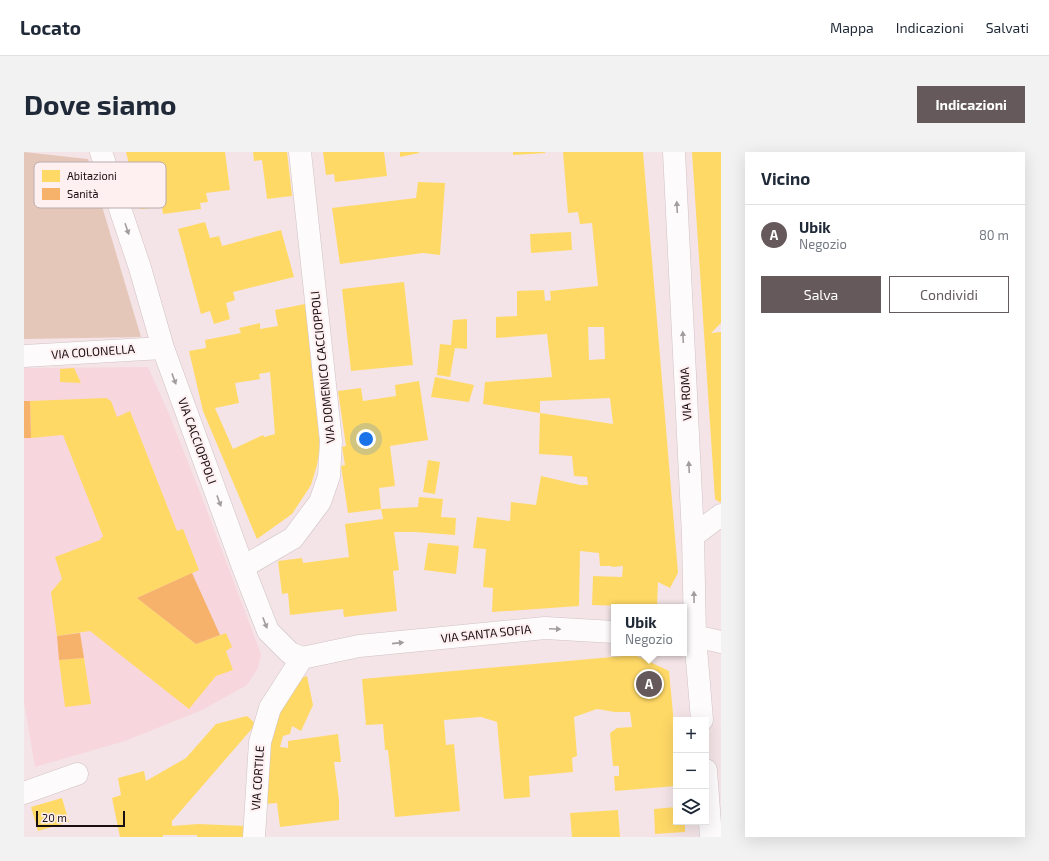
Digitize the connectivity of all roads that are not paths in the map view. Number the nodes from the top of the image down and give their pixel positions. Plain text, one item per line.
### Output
1 (101, 152) edge
2 (300, 152) edge
3 (674, 152) edge
4 (104, 162) edge
5 (120, 208) edge
6 (163, 348) junction
7 (24, 356) edge
8 (721, 515) edge
9 (693, 536) junction
10 (243, 567) junction
11 (611, 632) edge
12 (690, 635) edge
13 (721, 642) edge
14 (302, 658) junction
15 (702, 717) edge
16 (77, 774) dead end
17 (707, 789) edge
18 (24, 793) edge
19 (254, 837) edge
20 (711, 837) edge

1 -> 4 street, VIA CACCIOPPOLI
2 - 10 street, VIA DOMENICO CACCIOPPOLI
9 -> 3 street, VIA ROMA
5 -> 6 street, VIA CACCIOPPOLI
6 - 7 street, VIA COLONELLA
6 -> 10 street, VIA CACCIOPPOLI
8 - 9 street
12 -> 9 street, VIA ROMA
10 -> 14 street, VIA CACCIOPPOLI
14 -> 11 street, VIA SANTA SOFIA
12 - 13 street
12 - 15 street, VIA ROMA
14 - 19 street, VIA CORTILE
16 - 18 street
17 - 20 street

